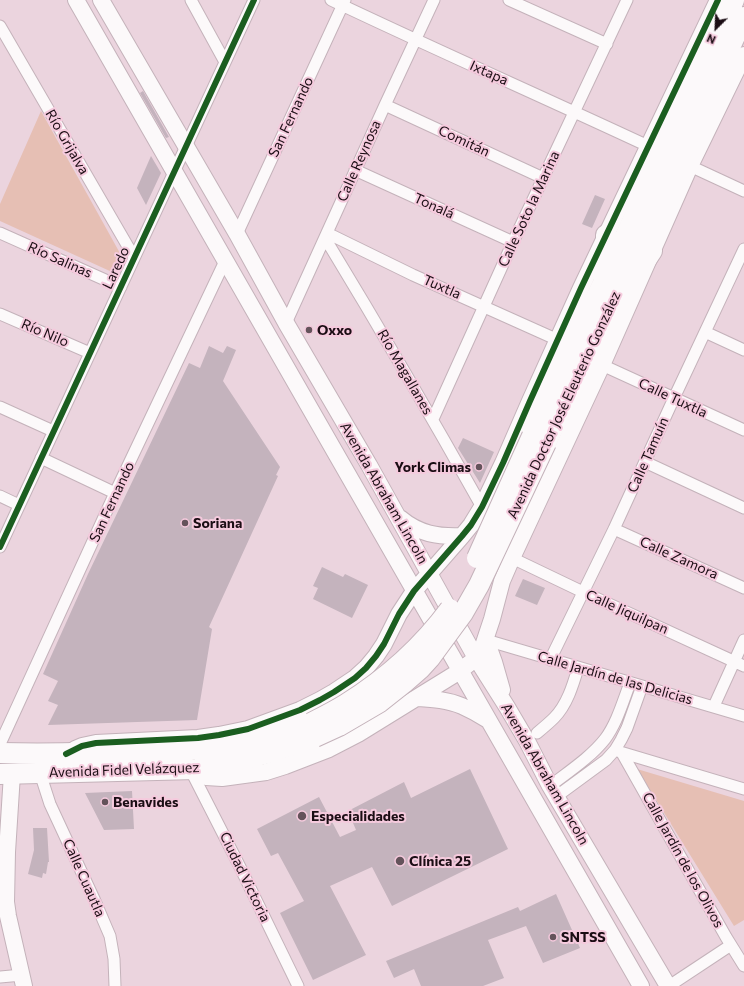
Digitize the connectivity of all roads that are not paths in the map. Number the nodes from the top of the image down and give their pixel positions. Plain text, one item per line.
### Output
1 (76, 0) edge
2 (101, 0) edge
3 (191, 0) edge
4 (254, 0) edge
5 (330, 0) edge
6 (434, 0) edge
7 (509, 0) edge
8 (627, 0) edge
9 (718, 0) edge
10 (734, 0) edge
11 (344, 3) edge
12 (744, 17) edge
13 (0, 26) edge
14 (416, 40) junction
15 (606, 44) junction
16 (744, 54) edge
17 (225, 62) junction
18 (385, 105) junction
19 (574, 112) junction
20 (648, 146) junction
21 (186, 147) junction
22 (690, 166) junction
23 (355, 170) junction
24 (174, 172) junction
25 (543, 178) junction
26 (744, 190) edge
27 (0, 233) edge
28 (237, 234) junction
29 (326, 235) junction
30 (606, 235) junction
31 (513, 242) junction
32 (744, 249) edge
33 (652, 251) joint
34 (134, 257) junction
35 (226, 261) junction
36 (740, 269) edge
37 (121, 286) junction
38 (484, 306) junction
39 (0, 314) edge
40 (286, 322) junction
41 (581, 327) junction
42 (705, 332) junction
43 (558, 340) junction
44 (744, 350) edge
45 (90, 353) junction
46 (595, 360) junction
47 (674, 398) junction
48 (0, 408) edge
49 (433, 419) junction
50 (744, 430) edge
51 (54, 431) junction
52 (539, 440) junction
53 (41, 458) junction
54 (644, 462) junction
55 (368, 465) junction
56 (345, 469) junction
57 (378, 483) junction
58 (116, 493) junction
59 (360, 494) junction
60 (0, 496) edge
61 (19, 505) junction
62 (482, 507) junction
63 (744, 508) edge
64 (396, 514) junction
65 (614, 529) junction
66 (462, 536) junction
67 (0, 547) edge
68 (393, 553) junction
69 (512, 558) junction
70 (430, 574) junction
71 (744, 588) edge
72 (414, 591) junction
73 (583, 592) junction
74 (403, 607) junction
75 (486, 640) junction
76 (744, 640) edge
77 (476, 658) junction
78 (550, 660) junction
79 (739, 663) edge
80 (578, 668) junction
81 (460, 671) junction
82 (630, 683) junction
83 (642, 686) junction
84 (418, 698) junction
85 (714, 706) junction
86 (507, 707) junction
87 (744, 716) edge
88 (488, 720) junction
89 (615, 722) junction
90 (627, 728) junction
91 (313, 730) junction
92 (537, 733) dead end
93 (0, 744) edge
94 (619, 752) junction
95 (0, 753) edge
96 (66, 754) junction
97 (587, 757) junction
98 (594, 768) junction
99 (193, 769) junction
100 (40, 773) junction
101 (6, 774) edge
102 (744, 789) edge
103 (554, 791) junction
104 (730, 945) junction
105 (744, 966) edge
106 (0, 977) edge
107 (23, 981) edge
108 (115, 986) edge
109 (298, 986) edge
110 (641, 986) edge
111 (668, 986) edge

1 - 24 main road
2 - 21 main road, Avenida Abraham Lincoln
3 - 17 street
4 - 17 street, Laredo
5 - 11 street, Ixtapa
6 - 14 street, Calle Reynosa
7 - 15 street
8 - 15 street, Calle Soto la Marina
9 - 20 main road
10 - 41 highway, Avenida Doctor José Eleuterio González
11 - 14 street, Ixtapa
11 - 28 street, San Fernando
12 - 46 highway, Avenida Doctor José Eleuterio González
13 - 34 street, Río Grijalva
14 - 18 street, Calle Reynosa
14 - 19 street, Ixtapa
15 - 19 street, Calle Soto la Marina
16 - 22 main road
17 - 21 street, Laredo
18 - 23 street, Calle Reynosa
18 - 25 street, Comitán
19 - 20 street, Ixtapa
19 - 25 street, Calle Soto la Marina
20 - 30 main road
21 - 24 street, Laredo
21 - 28 main road, Avenida Abraham Lincoln
22 - 26 street
22 - 33 main road
23 - 29 street, Calle Reynosa
23 - 31 street, Tonalá
24 - 34 street, Laredo
24 - 35 main road
25 - 31 street, Calle Soto la Marina
27 - 37 street, Río Salinas
28 - 40 main road, Avenida Abraham Lincoln
29 - 38 street, Tuxtla
29 - 40 street, Calle Reynosa
29 - 49 street, Río Magallanes
30 - 41 highway
30 - 43 main road
31 - 38 street, Calle Soto la Marina
32 - 36 street, Calle Tamuín
33 - 46 highway
34 - 37 street, Laredo
35 - 56 main road
35 - 58 street, San Fernando
36 - 42 street, Calle Tamuín
37 - 45 street, Laredo
38 - 43 street, Tuxtla
38 - 49 street, Calle Soto la Marina
39 - 45 street, Río Nilo
40 - 55 main road, Avenida Abraham Lincoln
41 - 52 highway, Avenida Doctor José Eleuterio González
42 - 44 street
42 - 47 street, Calle Tamuín
43 - 62 main road
45 - 51 street, Laredo
46 - 47 street, Calle Tuxtla
46 - 52 highway, Avenida Doctor José Eleuterio González
46 - 69 main road
47 - 50 street, Calle Tuxtla
47 - 54 street, Calle Tamuín
48 - 51 street
49 - 62 street, Río Magallanes
51 - 53 street, Laredo
52 - 91 highway, Avenida Doctor José Eleuterio González, bridge
53 - 58 street
53 - 61 street, Laredo
54 - 63 street
54 - 65 street, Calle Tamuín
55 - 56 main road
55 - 57 main road, Avenida Abraham Lincoln
56 - 59 main road
57 - 59 main road
57 - 64 main road, Avenida Abraham Lincoln
58 - 93 street, San Fernando
59 - 68 main road
60 - 61 street
61 - 67 street, Laredo
62 - 66 main road
64 - 66 main road
64 - 70 main road, Avenida Abraham Lincoln
65 - 71 street, Calle Zamora
65 - 73 street, Calle Tamuín
66 - 70 main road
68 - 72 main road
68 - 74 main road
69 - 73 street, Calle Jiquilpan
69 - 75 main road
70 - 72 main road
70 - 77 main road, Avenida Abraham Lincoln
72 - 74 main road
72 - 81 main road
73 - 78 street, Calle Tamuín
73 - 79 street, Calle Jiquilpan
74 - 96 main road
75 - 77 main road
75 - 78 street, Calle Jardín de las Delicias
75 - 86 main road
76 - 79 street
77 - 81 main road
77 - 86 main road, Avenida Abraham Lincoln
78 - 80 street, Calle Jardín de las Delicias
79 - 85 street
80 - 82 street, Calle Jardín de las Delicias
80 - 92 street
81 - 84 main road
81 - 88 main road
82 - 83 street, Calle Jardín de las Delicias
82 - 89 street
83 - 85 street, Calle Jardín de las Delicias
83 - 90 street
84 - 88 main road
84 - 99 main road
85 - 87 street, Calle Jardín de las Delicias
86 - 103 main road, Avenida Abraham Lincoln
88 - 110 main road
89 - 90 street
89 - 97 street
90 - 94 street
91 - 96 highway, Avenida Fidel Velázquez
91 - 99 highway, Avenida Fidel Velázquez
94 - 98 street
94 - 102 street
94 - 104 street, Calle Jardín de los Olivos
95 - 96 highway, Avenida Fidel Velázquez
97 - 98 street
97 - 103 street
98 - 103 street
99 - 100 highway, Avenida Fidel Velázquez
99 - 109 street, Ciudad Victoria
100 - 101 highway, Avenida Fidel Velázquez
100 - 108 street, Calle Cuautla
101 - 107 main road
103 - 111 main road, Avenida Abraham Lincoln
104 - 105 street, Calle Jardín de los Olivos
104 - 111 street
106 - 107 street

